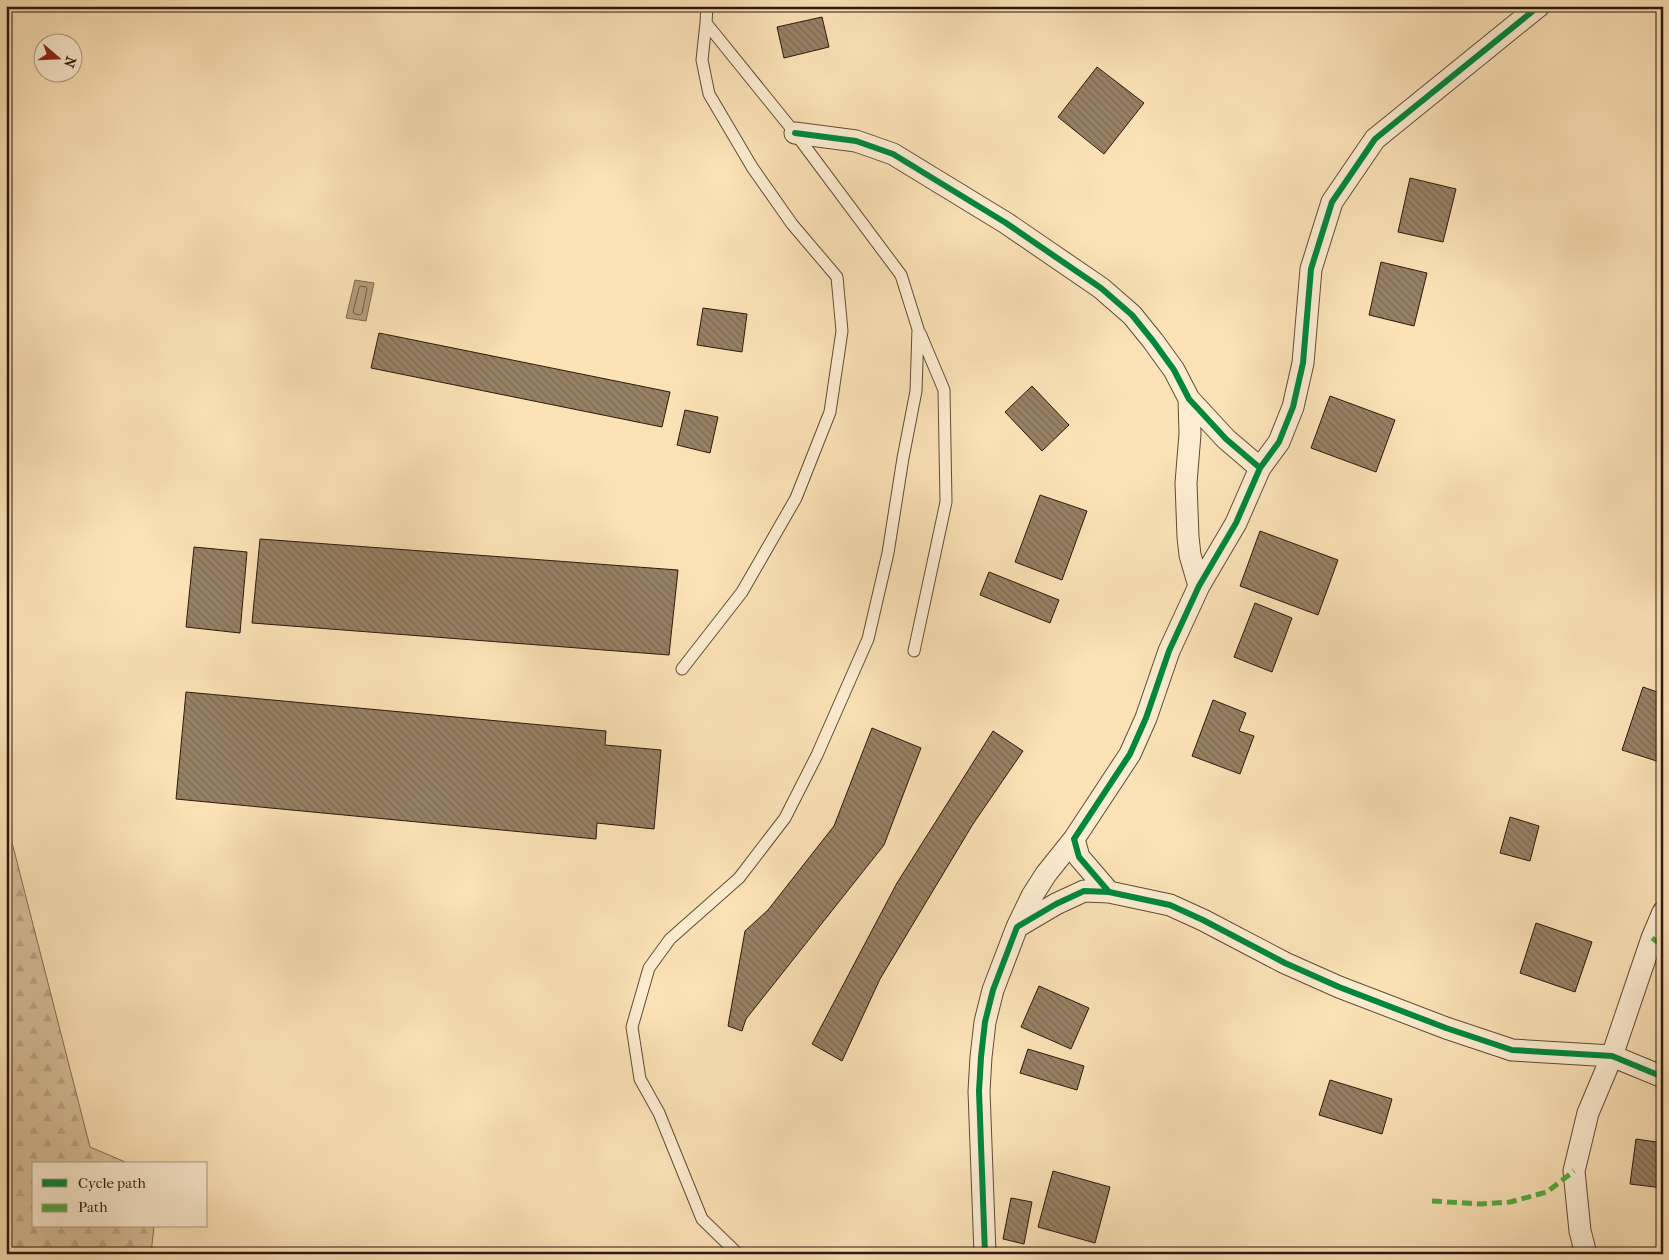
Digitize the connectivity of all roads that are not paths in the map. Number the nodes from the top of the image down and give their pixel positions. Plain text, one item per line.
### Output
1 (707, 6) edge
2 (1539, 6) edge
3 (706, 23) junction
4 (795, 133) junction
5 (918, 329) junction
6 (1189, 399) junction
7 (1260, 468) junction
8 (1200, 586) junction
9 (914, 651) dead end
10 (682, 669) dead end
11 (1074, 839) junction
12 (1109, 892) junction
13 (1663, 912) edge
14 (1018, 927) junction
15 (1612, 1056) junction
16 (1663, 1077) edge
17 (738, 1254) edge
18 (985, 1254) edge
19 (1586, 1254) edge

1 - 3 lane
2 - 7 street
3 - 4 lane
3 - 10 lane
4 - 5 lane
4 - 6 street
5 - 9 lane
5 - 17 lane
6 - 7 street
6 - 8 street
7 - 8 street
8 - 11 street
11 - 12 street
11 - 14 street
12 - 14 street
12 - 15 street
13 - 15 street
14 - 18 street
15 - 16 street
15 - 19 street

